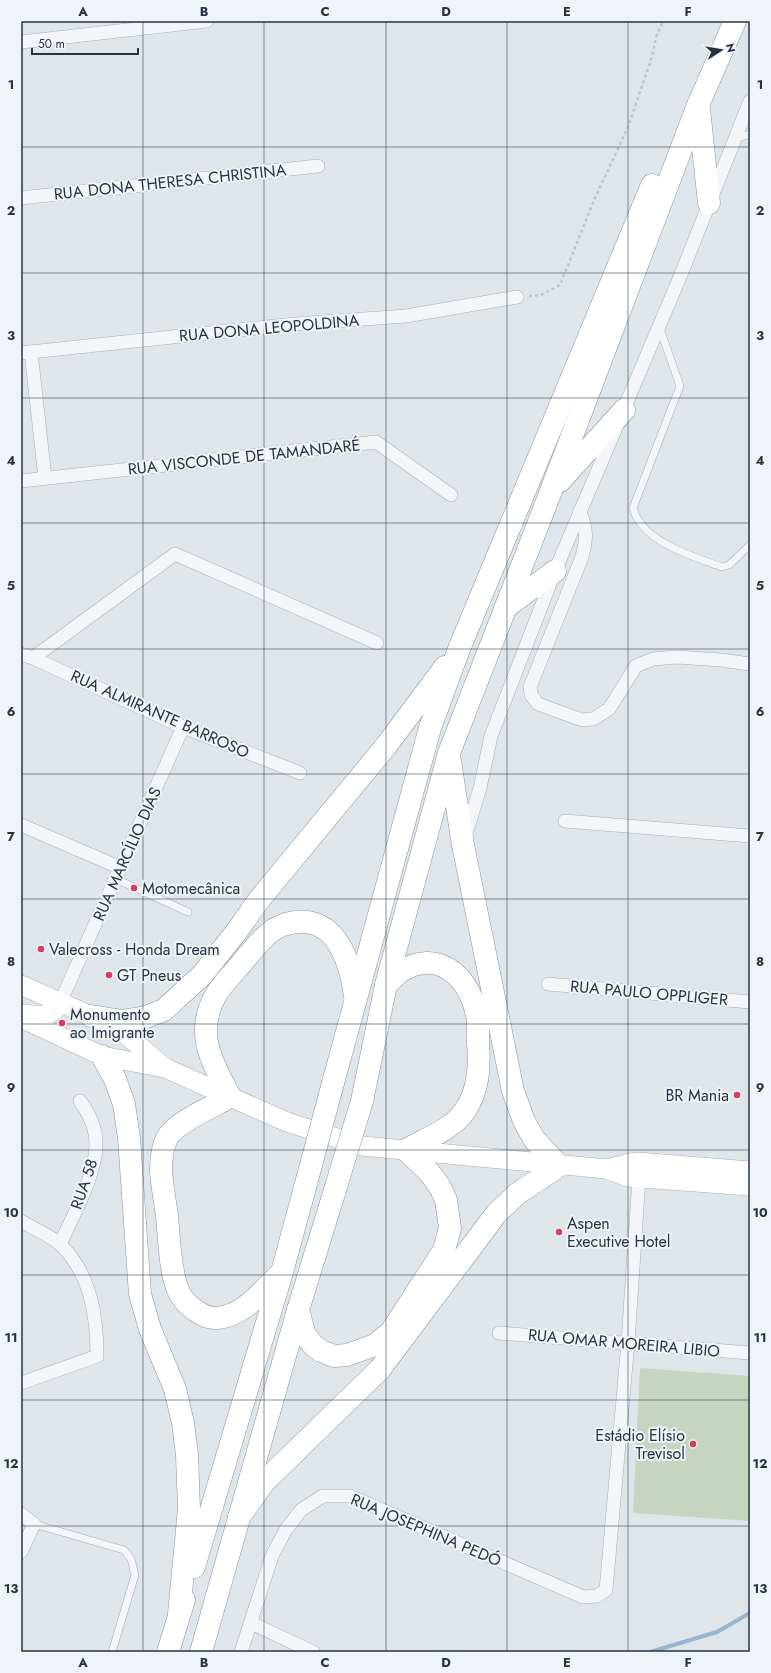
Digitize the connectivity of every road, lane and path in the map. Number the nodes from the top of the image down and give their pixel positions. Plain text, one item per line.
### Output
1 (207, 21) edge
2 (663, 21) edge
3 (721, 21) edge
4 (735, 21) edge
5 (21, 42) edge
6 (750, 100) edge
7 (698, 105) junction
8 (750, 134) edge
9 (735, 139) junction
10 (318, 166) dead end
11 (21, 198) edge
12 (709, 203) junction
13 (516, 297) joint
14 (659, 325) junction
15 (26, 353) edge
16 (624, 410) junction
17 (45, 478) junction
18 (21, 481) edge
19 (551, 491) junction
20 (451, 495) dead end
21 (580, 512) junction
22 (750, 545) edge
23 (555, 571) junction
24 (505, 608) junction
25 (377, 643) dead end
26 (459, 649) junction
27 (27, 656) edge
28 (750, 664) edge
29 (182, 727) junction
30 (449, 753) junction
31 (300, 773) dead end
32 (565, 821) dead end
33 (21, 826) edge
34 (750, 836) edge
35 (463, 845) junction
36 (119, 874) junction
37 (188, 912) dead end
38 (548, 984) dead end
39 (21, 985) edge
40 (386, 985) junction
41 (750, 1002) edge
42 (60, 1003) junction
43 (356, 1003) junction
44 (21, 1014) edge
45 (91, 1016) junction
46 (21, 1018) edge
47 (102, 1056) junction
48 (165, 1068) junction
49 (230, 1097) junction
50 (80, 1101) dead end
51 (406, 1150) junction
52 (559, 1166) junction
53 (607, 1169) junction
54 (750, 1172) edge
55 (639, 1178) junction
56 (750, 1186) edge
57 (21, 1221) edge
58 (60, 1244) junction
59 (282, 1272) junction
60 (298, 1310) junction
61 (499, 1333) dead end
62 (628, 1342) junction
63 (750, 1353) edge
64 (21, 1383) edge
65 (21, 1514) edge
66 (239, 1517) junction
67 (34, 1524) junction
68 (21, 1552) edge
69 (180, 1614) junction
70 (251, 1623) junction
71 (112, 1652) edge
72 (168, 1652) edge
73 (201, 1652) edge
74 (241, 1652) edge
75 (313, 1652) edge

1 - 5 street
2 - 13 path
3 - 26 highway
4 - 7 highway
6 - 9 street
7 - 12 highway
7 - 19 highway
8 - 9 lane
9 - 12 street
10 - 11 street, RUA DONA THERESA CHRISTINA
12 - 14 street
13 - 15 street, RUA DONA LEOPOLDINA
14 - 16 street
14 - 22 lane
15 - 17 street
16 - 19 highway
16 - 21 street
17 - 18 street, RUA VISCONDE DE TAMANDARÉ
17 - 20 street, RUA VISCONDE DE TAMANDARÉ
19 - 24 highway
21 - 23 street
21 - 28 street
23 - 24 highway
23 - 35 street
24 - 30 highway
25 - 27 street
26 - 43 highway
26 - 45 highway
27 - 29 street, RUA ALMIRANTE BARROSO
29 - 31 street, RUA ALMIRANTE BARROSO
29 - 36 street, RUA MARCÍLIO DIAS
30 - 35 highway
30 - 40 highway
32 - 34 street
33 - 36 street
35 - 52 highway
36 - 37 lane
36 - 42 street, RUA MARCÍLIO DIAS
38 - 41 street, RUA PAULO OPPLIGER
39 - 42 main road
40 - 51 highway
40 - 60 highway, bridge
42 - 44 main road
42 - 45 main road
43 - 49 highway
43 - 59 highway, bridge
45 - 48 main road
46 - 47 main road
47 - 48 main road
47 - 69 highway
48 - 49 main road
49 - 51 main road
49 - 59 highway
50 - 58 street, RUA 58
51 - 52 main road
51 - 60 highway
52 - 53 main road
52 - 66 highway
53 - 54 main road
53 - 55 main road
55 - 56 main road
55 - 62 street
57 - 58 street
58 - 64 street
59 - 69 highway
60 - 66 highway
61 - 62 street, RUA OMAR MOREIRA LIBIO
62 - 63 street, RUA OMAR MOREIRA LIBIO
62 - 70 street, RUA JOSEPHINA PEDÓ
65 - 67 street
66 - 73 highway
67 - 68 street
67 - 71 lane
69 - 72 highway
70 - 74 street, RUA JOSEPHINA PEDÓ
70 - 75 street

